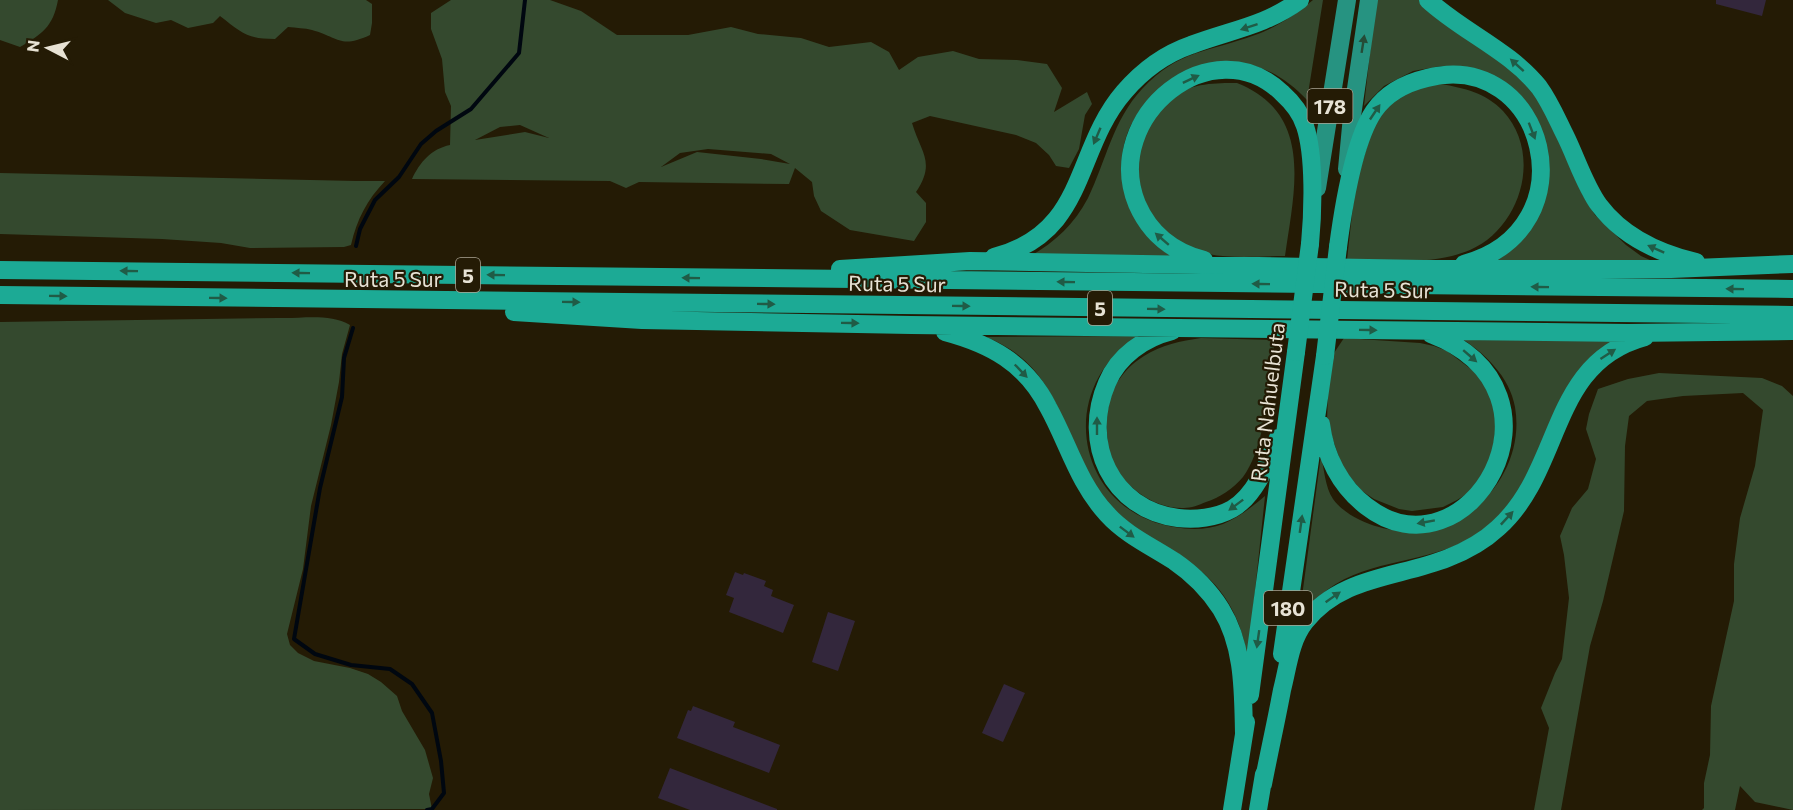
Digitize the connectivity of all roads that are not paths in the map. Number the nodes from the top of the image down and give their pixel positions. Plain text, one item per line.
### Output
1 (1300, 0) edge
2 (1347, 0) edge
3 (1369, 0) edge
4 (1428, 0) edge
5 (1343, 206) junction
6 (1313, 213) junction
7 (970, 261) junction
8 (1793, 264) edge
9 (1235, 266) junction
10 (1754, 267) junction
11 (1424, 269) junction
12 (0, 270) edge
13 (749, 278) junction
14 (1793, 289) edge
15 (0, 296) edge
16 (408, 300) junction
17 (1793, 315) edge
18 (911, 325) junction
19 (1184, 327) junction
20 (1418, 330) junction
21 (1793, 331) edge
22 (1668, 333) junction
23 (1296, 352) joint
24 (1324, 356) joint
25 (1318, 405) junction
26 (1286, 419) junction
27 (1244, 733) junction
28 (1263, 784) junction
29 (1232, 810) edge
30 (1258, 810) edge

1 -> 7 highway
2 - 6 main road, Ruta Nahuelbuta / 178
5 -> 3 main road, 178
10 -> 4 highway
5 -> 11 highway
5 - 24 highway, 178, bridge
9 -> 6 highway
6 - 23 highway, Ruta Nahuelbuta / 178, bridge
7 - 9 highway
7 - 13 highway
8 - 10 highway
9 - 11 highway
10 - 11 highway
13 -> 12 highway, Ruta 5 Sur / 5
14 -> 13 highway, Ruta 5 Sur / 5
15 -> 16 highway, Ruta 5 Sur / 5
16 -> 17 highway, Ruta 5 Sur / 5
16 -> 18 highway
18 - 19 highway
18 -> 27 highway
19 -> 20 highway
26 -> 19 highway
20 - 22 highway
20 -> 25 highway
21 - 22 highway
28 -> 22 highway
23 - 26 highway, Ruta Nahuelbuta / 180
24 - 25 highway, 180
28 -> 25 highway, 180
26 -> 27 highway, Ruta Nahuelbuta / 180
27 - 29 highway, Ruta Nahuelbuta / 180
28 - 30 highway, 180

